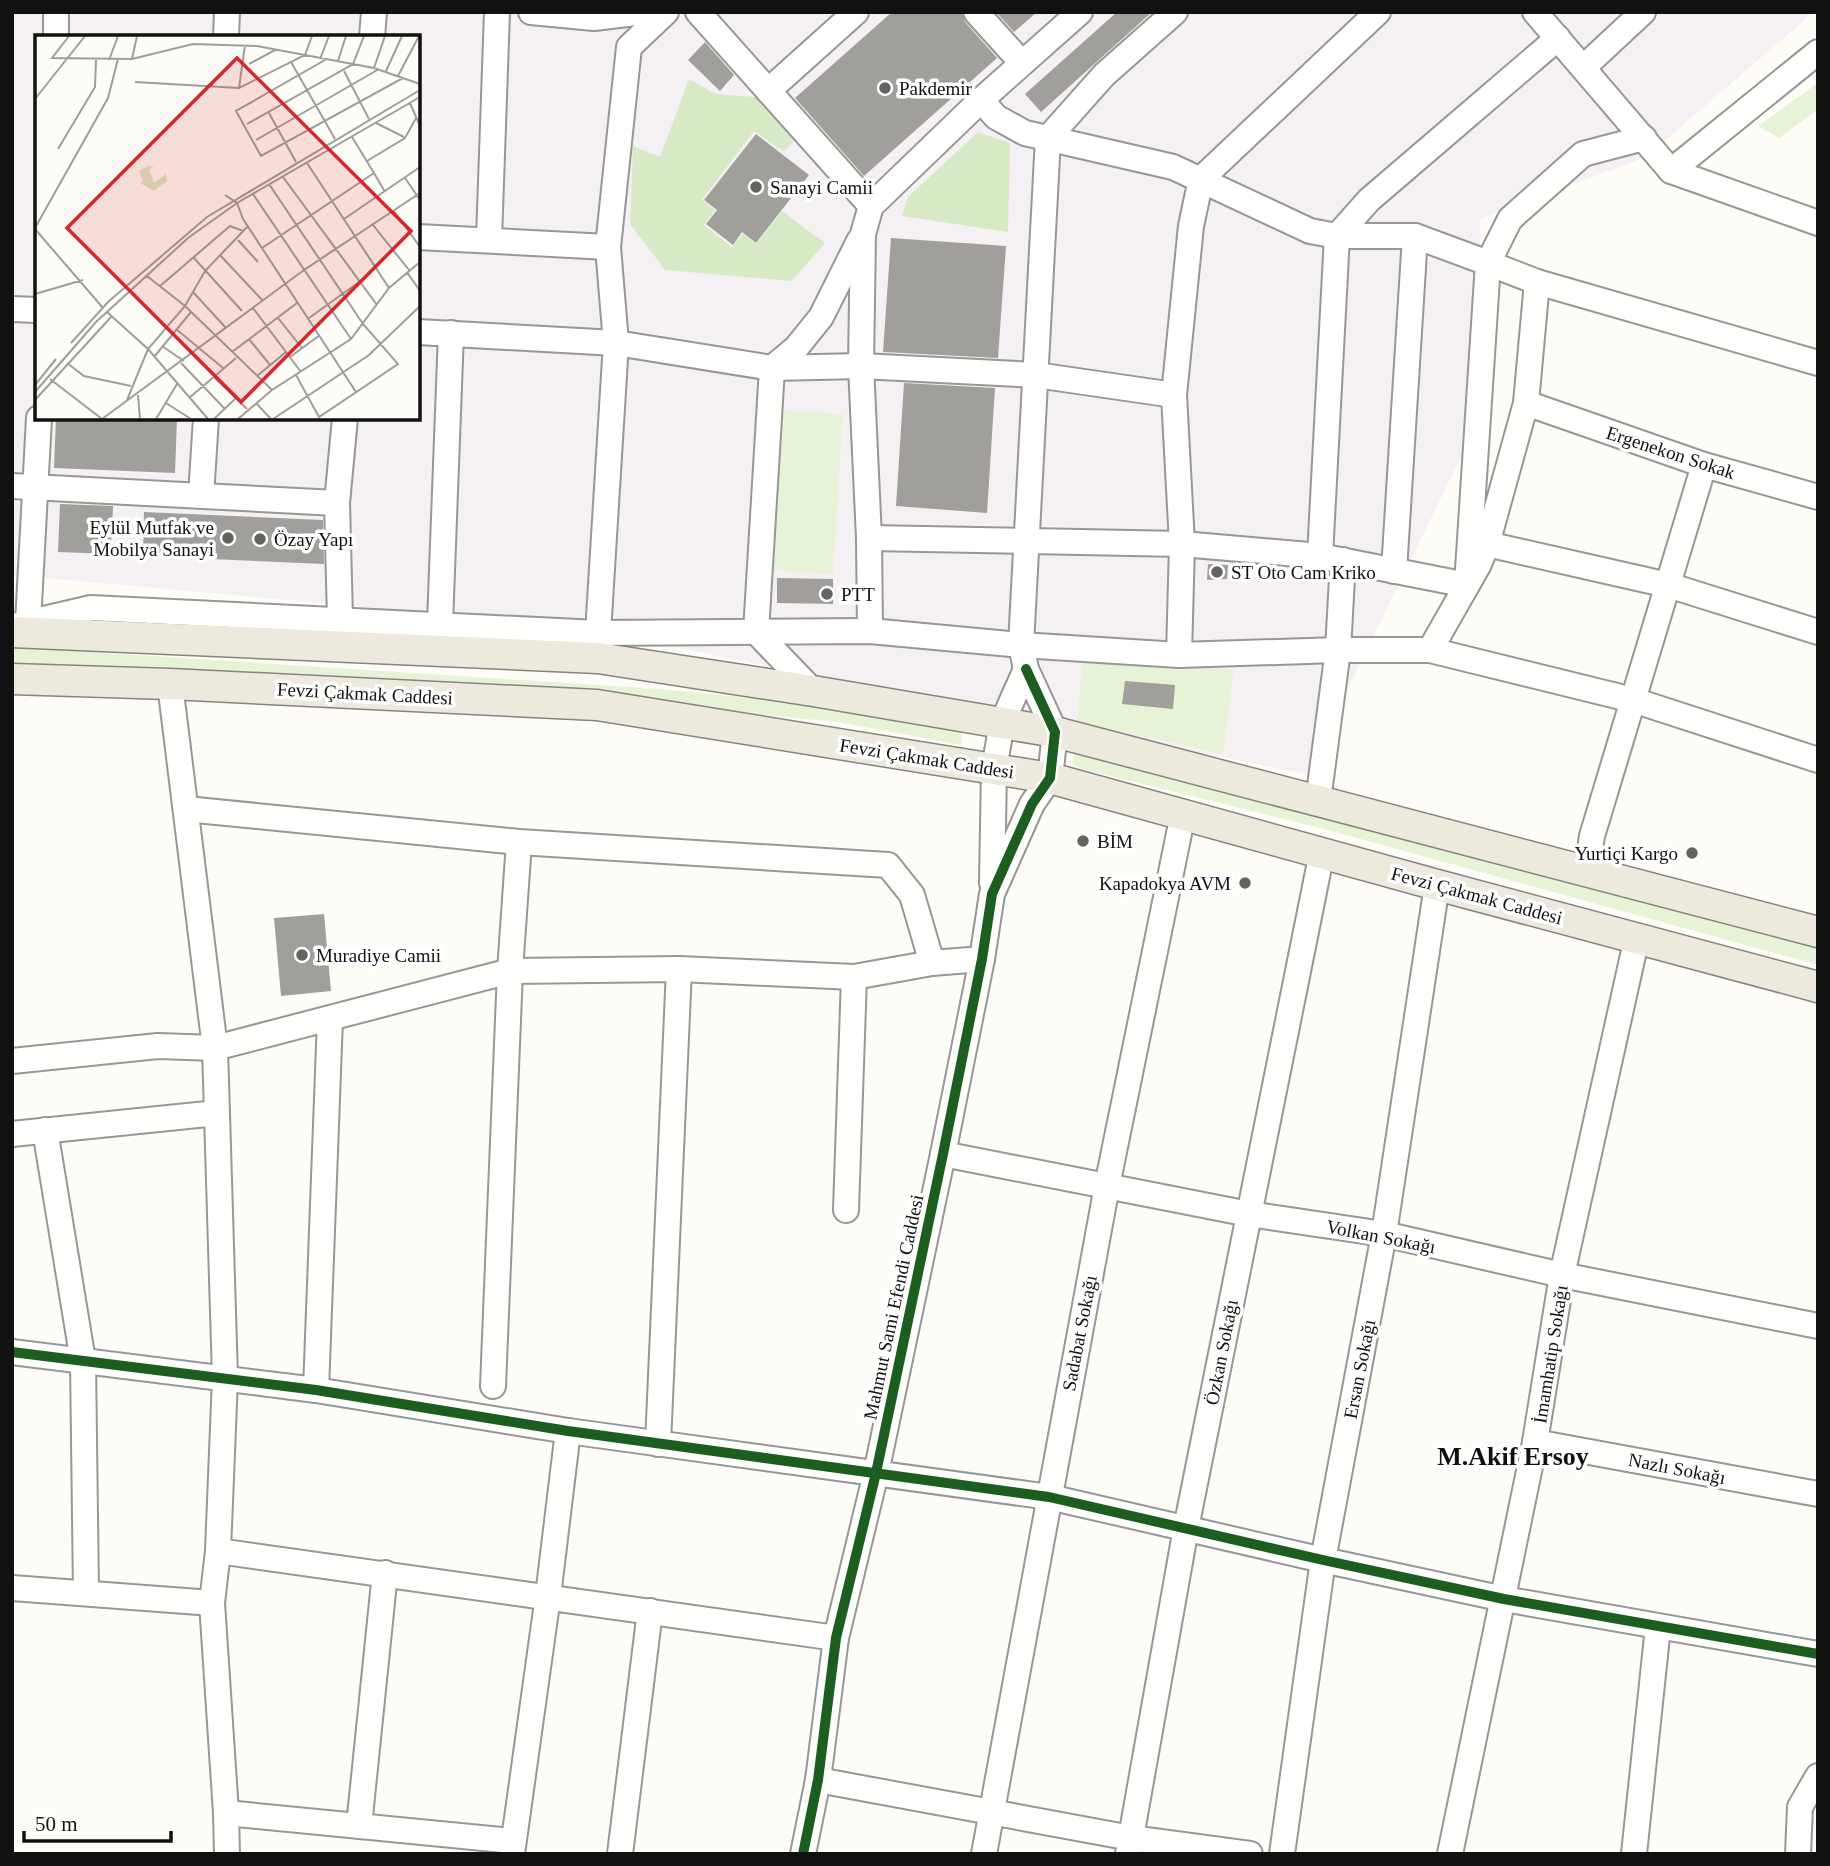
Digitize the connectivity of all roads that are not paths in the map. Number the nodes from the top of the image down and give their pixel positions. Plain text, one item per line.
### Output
1 (56, 12) edge
2 (227, 12) edge
3 (374, 12) edge
4 (497, 12) edge
5 (531, 12) edge
6 (644, 12) edge
7 (666, 12) edge
8 (698, 12) edge
9 (856, 12) edge
10 (976, 12) edge
11 (1080, 12) edge
12 (1175, 12) edge
13 (1378, 12) edge
14 (1535, 12) edge
15 (1643, 12) edge
16 (56, 35) edge
17 (226, 35) edge
18 (372, 35) edge
19 (1558, 38) junction
20 (1818, 52) edge
21 (1022, 63) junction
22 (1584, 67) junction
23 (768, 91) junction
24 (981, 100) junction
25 (1048, 138) junction
26 (1644, 138) junction
27 (1671, 171) junction
28 (1202, 179) junction
29 (871, 206) junction
30 (1818, 223) edge
31 (863, 234) junction
32 (1337, 236) junction
33 (1415, 236) junction
34 (420, 237) edge
35 (489, 239) junction
36 (608, 247) junction
37 (1488, 262) junction
38 (1536, 282) junction
39 (12, 309) edge
40 (35, 310) edge
41 (420, 332) edge
42 (451, 333) junction
43 (616, 343) junction
44 (1818, 363) edge
45 (861, 366) junction
46 (772, 368) junction
47 (1036, 375) junction
48 (1174, 395) junction
49 (1526, 403) junction
50 (39, 420) edge
51 (206, 420) edge
52 (345, 420) edge
53 (1704, 465) junction
54 (24, 487) edge
55 (201, 496) junction
56 (1818, 497) edge
57 (337, 503) junction
58 (869, 538) junction
59 (1028, 541) junction
60 (1182, 544) junction
61 (1487, 544) junction
62 (1332, 558) junction
63 (1394, 570) junction
64 (1467, 585) junction
65 (1668, 585) junction
66 (340, 619) junction
67 (440, 624) junction
68 (17, 627) edge
69 (870, 631) junction
70 (756, 632) junction
71 (1818, 632) edge
72 (598, 633) junction
73 (1021, 645) junction
74 (1338, 650) junction
75 (1430, 650) junction
76 (1178, 655) junction
77 (1026, 669) junction
78 (12, 679) edge
79 (170, 684) junction
80 (813, 691) junction
81 (1633, 700) junction
82 (1002, 723) junction
83 (1055, 732) junction
84 (1818, 761) edge
85 (994, 769) junction
86 (1050, 778) junction
87 (1318, 801) junction
88 (186, 809) junction
89 (1183, 814) junction
90 (519, 842) junction
91 (1322, 852) junction
92 (1587, 872) junction
93 (1437, 885) junction
94 (992, 894) junction
95 (1818, 932) edge
96 (1637, 937) junction
97 (982, 959) junction
98 (932, 963) junction
99 (679, 969) junction
100 (510, 971) junction
101 (854, 977) junction
102 (1818, 987) edge
103 (330, 1019) junction
104 (215, 1048) junction
105 (12, 1061) edge
106 (217, 1114) junction
107 (45, 1130) junction
108 (12, 1134) edge
109 (943, 1154) junction
110 (1107, 1186) junction
111 (846, 1210) dead end
112 (1249, 1214) junction
113 (1384, 1234) junction
114 (1562, 1275) junction
115 (1818, 1326) edge
116 (12, 1352) edge
117 (83, 1361) junction
118 (225, 1378) junction
119 (493, 1386) dead end
120 (316, 1390) junction
121 (568, 1431) junction
122 (1535, 1442) junction
123 (658, 1444) junction
124 (876, 1473) junction
125 (1818, 1494) edge
126 (1049, 1497) junction
127 (1186, 1528) junction
128 (218, 1551) junction
129 (1323, 1560) junction
130 (385, 1573) junction
131 (12, 1588) edge
132 (86, 1593) junction
133 (548, 1596) junction
134 (1504, 1599) junction
135 (212, 1603) junction
136 (650, 1611) junction
137 (1658, 1627) junction
138 (836, 1638) junction
139 (1818, 1654) edge
140 (1818, 1776) edge
141 (818, 1780) junction
142 (226, 1813) junction
143 (993, 1814) junction
144 (359, 1826) junction
145 (1130, 1846) edge
146 (513, 1847) edge
147 (227, 1854) edge
148 (620, 1854) edge
149 (803, 1854) edge
150 (984, 1854) edge
151 (1250, 1854) edge
152 (1282, 1854) edge
153 (1450, 1854) edge
154 (1634, 1854) edge
155 (1798, 1854) edge

1 - 16 street
2 - 17 street
3 - 18 street
4 - 35 street
5 - 6 street
7 - 36 street
8 - 23 street
9 - 23 street
10 - 21 street
11 - 21 street
12 - 25 street
13 - 28 street
14 - 19 street
15 - 22 street
19 - 22 street
19 - 32 street
20 - 27 street
21 - 24 street
22 - 26 street
23 - 29 street
24 - 25 street
24 - 29 street
25 - 28 street
25 - 47 street
26 - 27 street
26 - 37 street
27 - 30 street
28 - 32 street
28 - 48 street
29 - 31 street
31 - 45 street
31 - 46 street
32 - 33 street
32 - 62 street
33 - 37 street
33 - 63 street
34 - 35 street
35 - 36 street
36 - 43 street
37 - 38 street
37 - 64 street
38 - 44 street
38 - 49 street
39 - 40 street
41 - 42 street
42 - 43 street
42 - 67 street
43 - 46 street
43 - 72 street
45 - 46 street
45 - 47 street
45 - 58 street
46 - 70 street
47 - 48 street
47 - 59 street
48 - 60 street
49 - 53 street, Ergenekon Sokak
49 - 61 street
50 - 54 street
51 - 55 street
52 - 57 street
53 - 56 street, Ergenekon Sokak
53 - 65 street
54 - 55 street
54 - 68 street
55 - 57 street
57 - 66 street
58 - 59 street
58 - 69 street
59 - 60 street
59 - 73 street
60 - 62 street
60 - 76 street
61 - 64 street
61 - 65 street
62 - 63 street
62 - 74 street
63 - 64 street
64 - 75 street
65 - 71 street
65 - 81 street
66 - 67 street
66 - 68 street
67 - 72 street
68 - 80 main road
69 - 70 street
69 - 73 street
70 - 72 street
70 - 80 street
73 - 76 street
73 - 77 street
74 - 75 street
74 - 76 street
74 - 87 street
75 - 81 street
77 - 82 street
77 - 83 street
78 - 79 main road, Fevzi Çakmak Caddesi
79 - 85 main road, Fevzi Çakmak Caddesi
79 - 88 street
80 - 82 main road
81 - 84 street
81 - 92 street
82 - 83 main road
82 - 85 street
83 - 86 street
83 - 87 main road
85 - 86 main road, Fevzi Çakmak Caddesi
85 - 94 street
86 - 89 main road, Fevzi Çakmak Caddesi
86 - 94 street, Mahmut Sami Efendi Caddesi
87 - 92 main road
88 - 90 street
88 - 104 street
89 - 91 main road, Fevzi Çakmak Caddesi
89 - 110 street, Sadabat Sokağı
90 - 98 street
90 - 100 street
91 - 93 main road, Fevzi Çakmak Caddesi
91 - 112 street, Özkan Sokağı
92 - 95 main road
93 - 96 main road, Fevzi Çakmak Caddesi
93 - 113 street, Ersan Sokağı
94 - 97 street, Mahmut Sami Efendi Caddesi
96 - 102 main road, Fevzi Çakmak Caddesi
96 - 114 street, İmamhatip Sokağı
97 - 98 street
97 - 109 street, Mahmut Sami Efendi Caddesi
98 - 101 street
99 - 100 street
99 - 101 street
99 - 123 street
100 - 103 street
100 - 119 street
101 - 111 street
103 - 104 street
103 - 120 street
104 - 105 street
104 - 106 street
106 - 107 street
106 - 118 street
107 - 108 street
107 - 117 street
109 - 110 street, Volkan Sokağı
109 - 124 street, Mahmut Sami Efendi Caddesi
110 - 112 street, Volkan Sokağı
110 - 126 street, Sadabat Sokağı
112 - 113 street, Volkan Sokağı
112 - 127 street, Özkan Sokağı
113 - 114 street, Volkan Sokağı
113 - 129 street, Ersan Sokağı
114 - 115 street, Volkan Sokağı
114 - 122 street, İmamhatip Sokağı
116 - 117 street
117 - 118 street
117 - 132 street
118 - 120 street
118 - 128 street
120 - 121 street
121 - 123 street
121 - 133 street
122 - 125 street, Nazlı Sokağı
122 - 134 street, İmamhatip Sokağı
123 - 124 street
124 - 126 street
124 - 138 street, Mahmut Sami Efendi Caddesi
126 - 127 street
126 - 143 street, Sadabat Sokağı
127 - 129 street
127 - 145 street, Özkan Sokağı
128 - 130 street
128 - 135 street
129 - 134 street
129 - 152 street, Ersan Sokağı
130 - 133 street
130 - 144 street
131 - 132 street
132 - 135 street
133 - 136 street
133 - 146 street
134 - 137 street
134 - 153 street, İmamhatip Sokağı
135 - 142 street
136 - 138 street
136 - 148 street
137 - 139 street
137 - 154 street
138 - 141 street, Mahmut Sami Efendi Caddesi
140 - 155 street
141 - 143 street
141 - 149 street, Mahmut Sami Efendi Caddesi
142 - 144 street
142 - 147 street
143 - 145 street
143 - 150 street, Sadabat Sokağı
144 - 146 street
145 - 151 street

